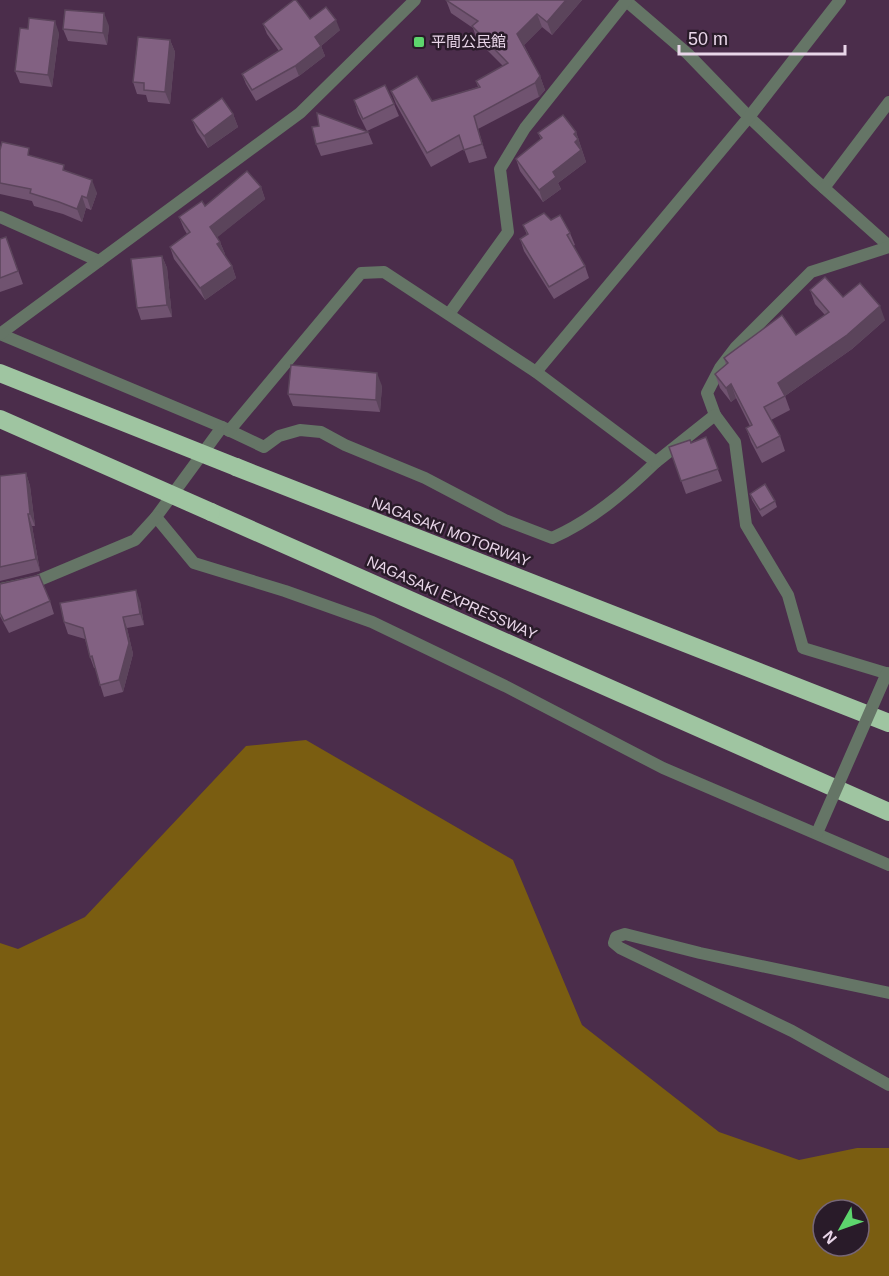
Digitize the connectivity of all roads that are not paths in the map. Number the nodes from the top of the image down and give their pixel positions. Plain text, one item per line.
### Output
1 (415, 0) edge
2 (840, 0) edge
3 (626, 1) edge
4 (889, 102) edge
5 (749, 117) junction
6 (824, 188) junction
7 (0, 217) edge
8 (889, 247) edge
9 (99, 261) junction
10 (448, 314) junction
11 (0, 334) edge
12 (536, 372) junction
13 (0, 373) edge
14 (715, 415) junction
15 (0, 419) edge
16 (225, 429) junction
17 (656, 462) junction
18 (156, 517) junction
19 (0, 589) edge
20 (888, 674) edge
21 (889, 723) edge
22 (889, 812) edge
23 (817, 833) junction
24 (889, 865) edge
25 (889, 993) edge
26 (889, 1085) edge

1 - 9 street
2 - 5 street
3 - 5 street
3 - 10 street
4 - 6 street
5 - 6 street
5 - 12 street
6 - 8 street
7 - 9 street
8 - 14 street
9 - 11 street
10 - 12 street
10 - 16 street
11 - 16 street
12 - 17 street
13 - 21 highway, NAGASAKI MOTORWAY, bridge
14 - 17 street
14 - 20 street
15 - 22 highway, NAGASAKI EXPRESSWAY, bridge
16 - 17 street
16 - 18 street
18 - 19 street
18 - 23 street
20 - 23 street, bridge
23 - 24 street
25 - 26 street

